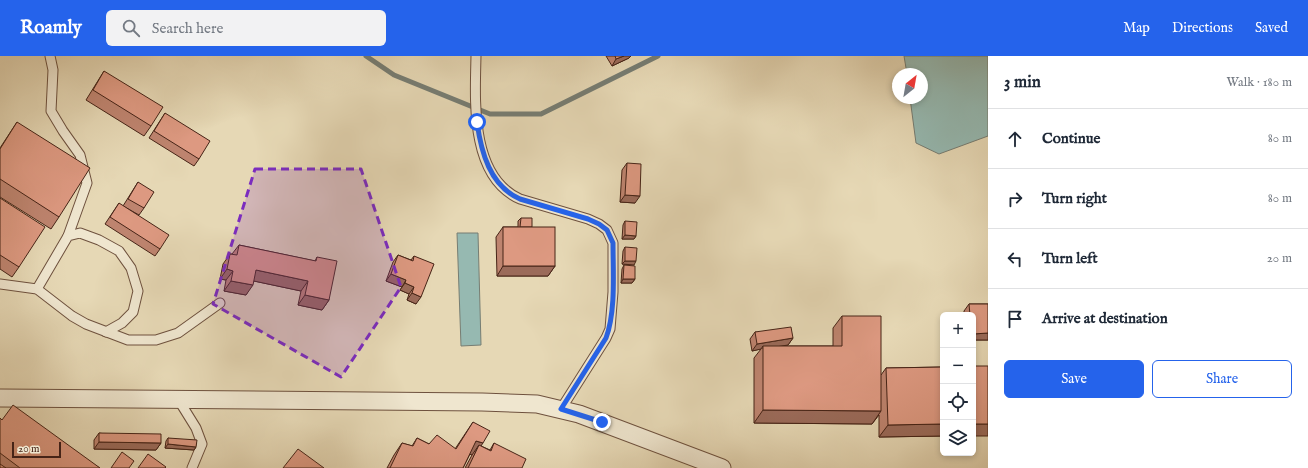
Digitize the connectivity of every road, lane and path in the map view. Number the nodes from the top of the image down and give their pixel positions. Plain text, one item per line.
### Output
1 (50, 56) edge
2 (476, 56) edge
3 (68, 236) junction
4 (0, 284) edge
5 (37, 289) junction
6 (220, 303) dead end
7 (106, 332) junction
8 (0, 398) edge
9 (178, 399) junction
10 (561, 409) junction
11 (192, 468) edge
12 (722, 468) edge

1 - 3 lane
2 - 10 lane
3 - 5 lane
3 - 7 lane
4 - 5 lane
5 - 7 lane
6 - 7 lane
8 - 9 street
9 - 10 street
9 - 11 lane
10 - 12 street

